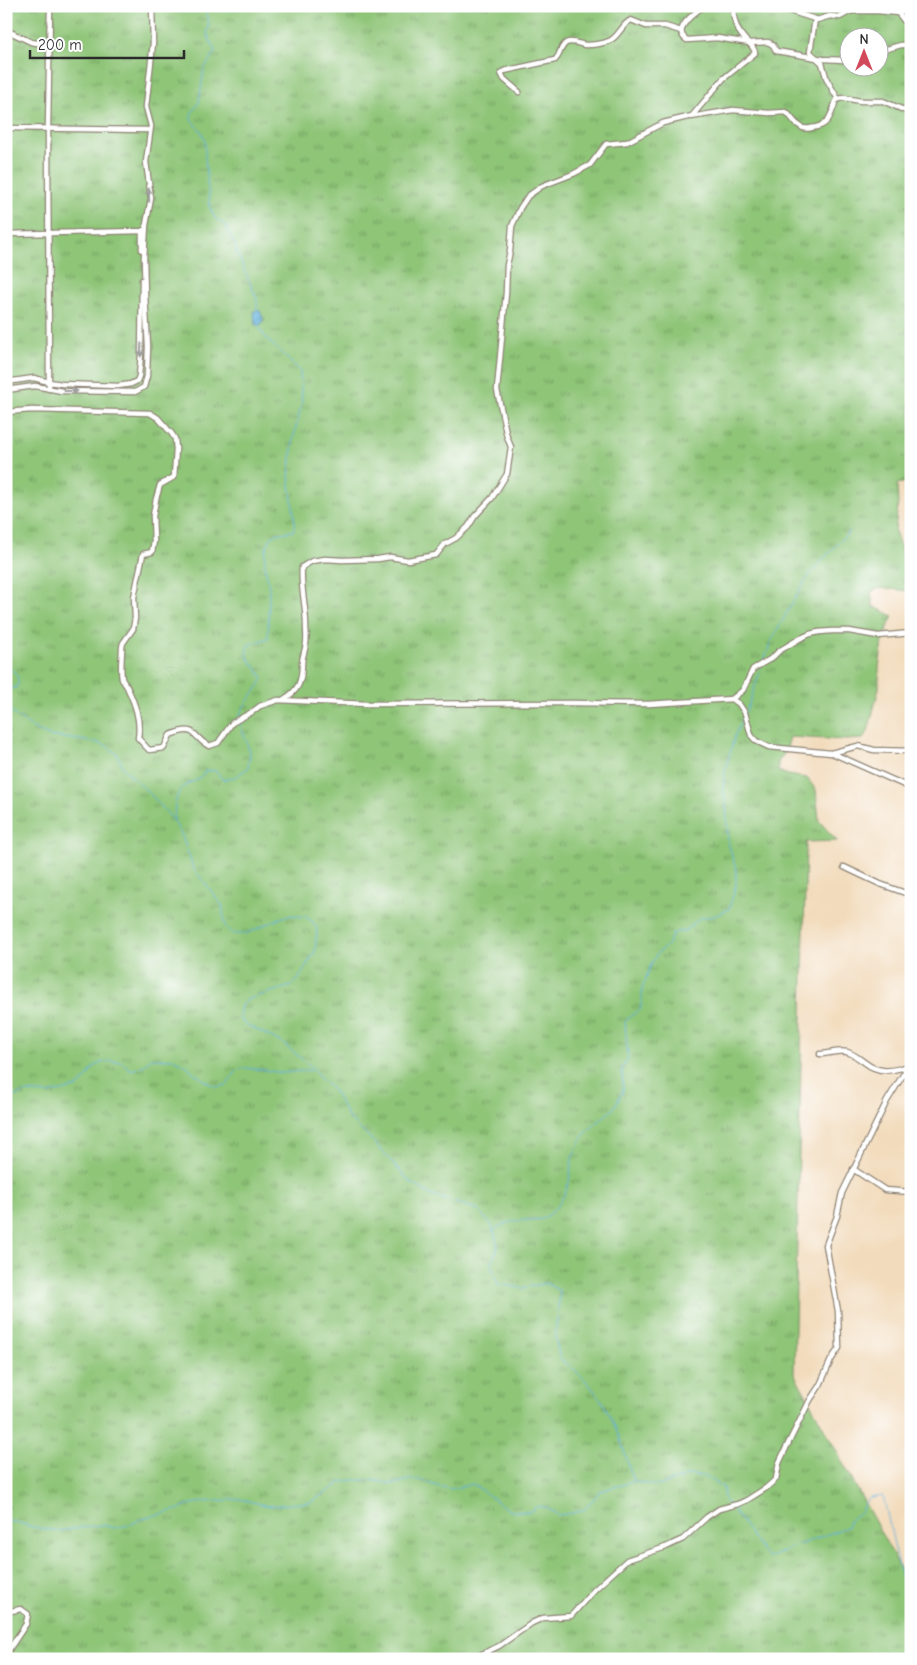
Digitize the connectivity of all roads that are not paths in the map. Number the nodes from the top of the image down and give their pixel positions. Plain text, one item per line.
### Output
1 (50, 6) edge
2 (152, 6) edge
3 (704, 6) edge
4 (733, 6) edge
5 (774, 6) edge
6 (911, 8) edge
7 (898, 13) junction
8 (815, 19) junction
9 (911, 29) edge
10 (681, 31) junction
11 (6, 32) edge
12 (750, 44) junction
13 (49, 45) junction
14 (911, 45) edge
15 (890, 48) edge
16 (815, 58) junction
17 (840, 60) edge
18 (519, 92) dead end
19 (838, 99) junction
20 (911, 112) edge
21 (685, 118) junction
22 (6, 128) edge
23 (48, 129) junction
24 (147, 130) dead end
25 (146, 225) junction
26 (142, 231) junction
27 (6, 234) edge
28 (49, 234) junction
29 (6, 382) edge
30 (49, 382) junction
31 (49, 389) junction
32 (6, 390) edge
33 (6, 412) edge
34 (911, 633) edge
35 (732, 699) junction
36 (283, 700) junction
37 (911, 751) edge
38 (831, 753) junction
39 (911, 788) edge
40 (844, 866) dead end
41 (911, 895) edge
42 (820, 1054) dead end
43 (910, 1065) edge
44 (852, 1169) junction
45 (911, 1192) edge
46 (6, 1610) edge
47 (6, 1654) edge
48 (478, 1659) edge

1 - 13 street
25 -> 2 street
3 - 10 street
4 - 12 street
5 - 8 street
6 - 7 street
7 - 8 street
7 - 9 street
8 - 16 street
10 - 12 street
10 - 18 street
11 - 13 street
12 - 16 street
12 - 21 street
13 - 23 street
14 - 15 street
16 - 17 street
16 - 19 street
19 - 20 street
19 - 21 street
21 - 36 street
22 - 23 street
23 - 24 street
23 - 28 street
25 - 26 street
31 -> 25 street
26 - 28 street
26 -> 30 street
27 - 28 street
28 - 30 street
29 - 30 street
30 - 31 street
31 - 32 street
33 - 36 street
34 - 35 street
35 - 36 street
35 - 38 street
37 - 38 street
38 - 39 street
40 - 41 street
42 - 43 street
43 - 44 street
44 - 45 street
44 - 48 street
46 - 47 street

